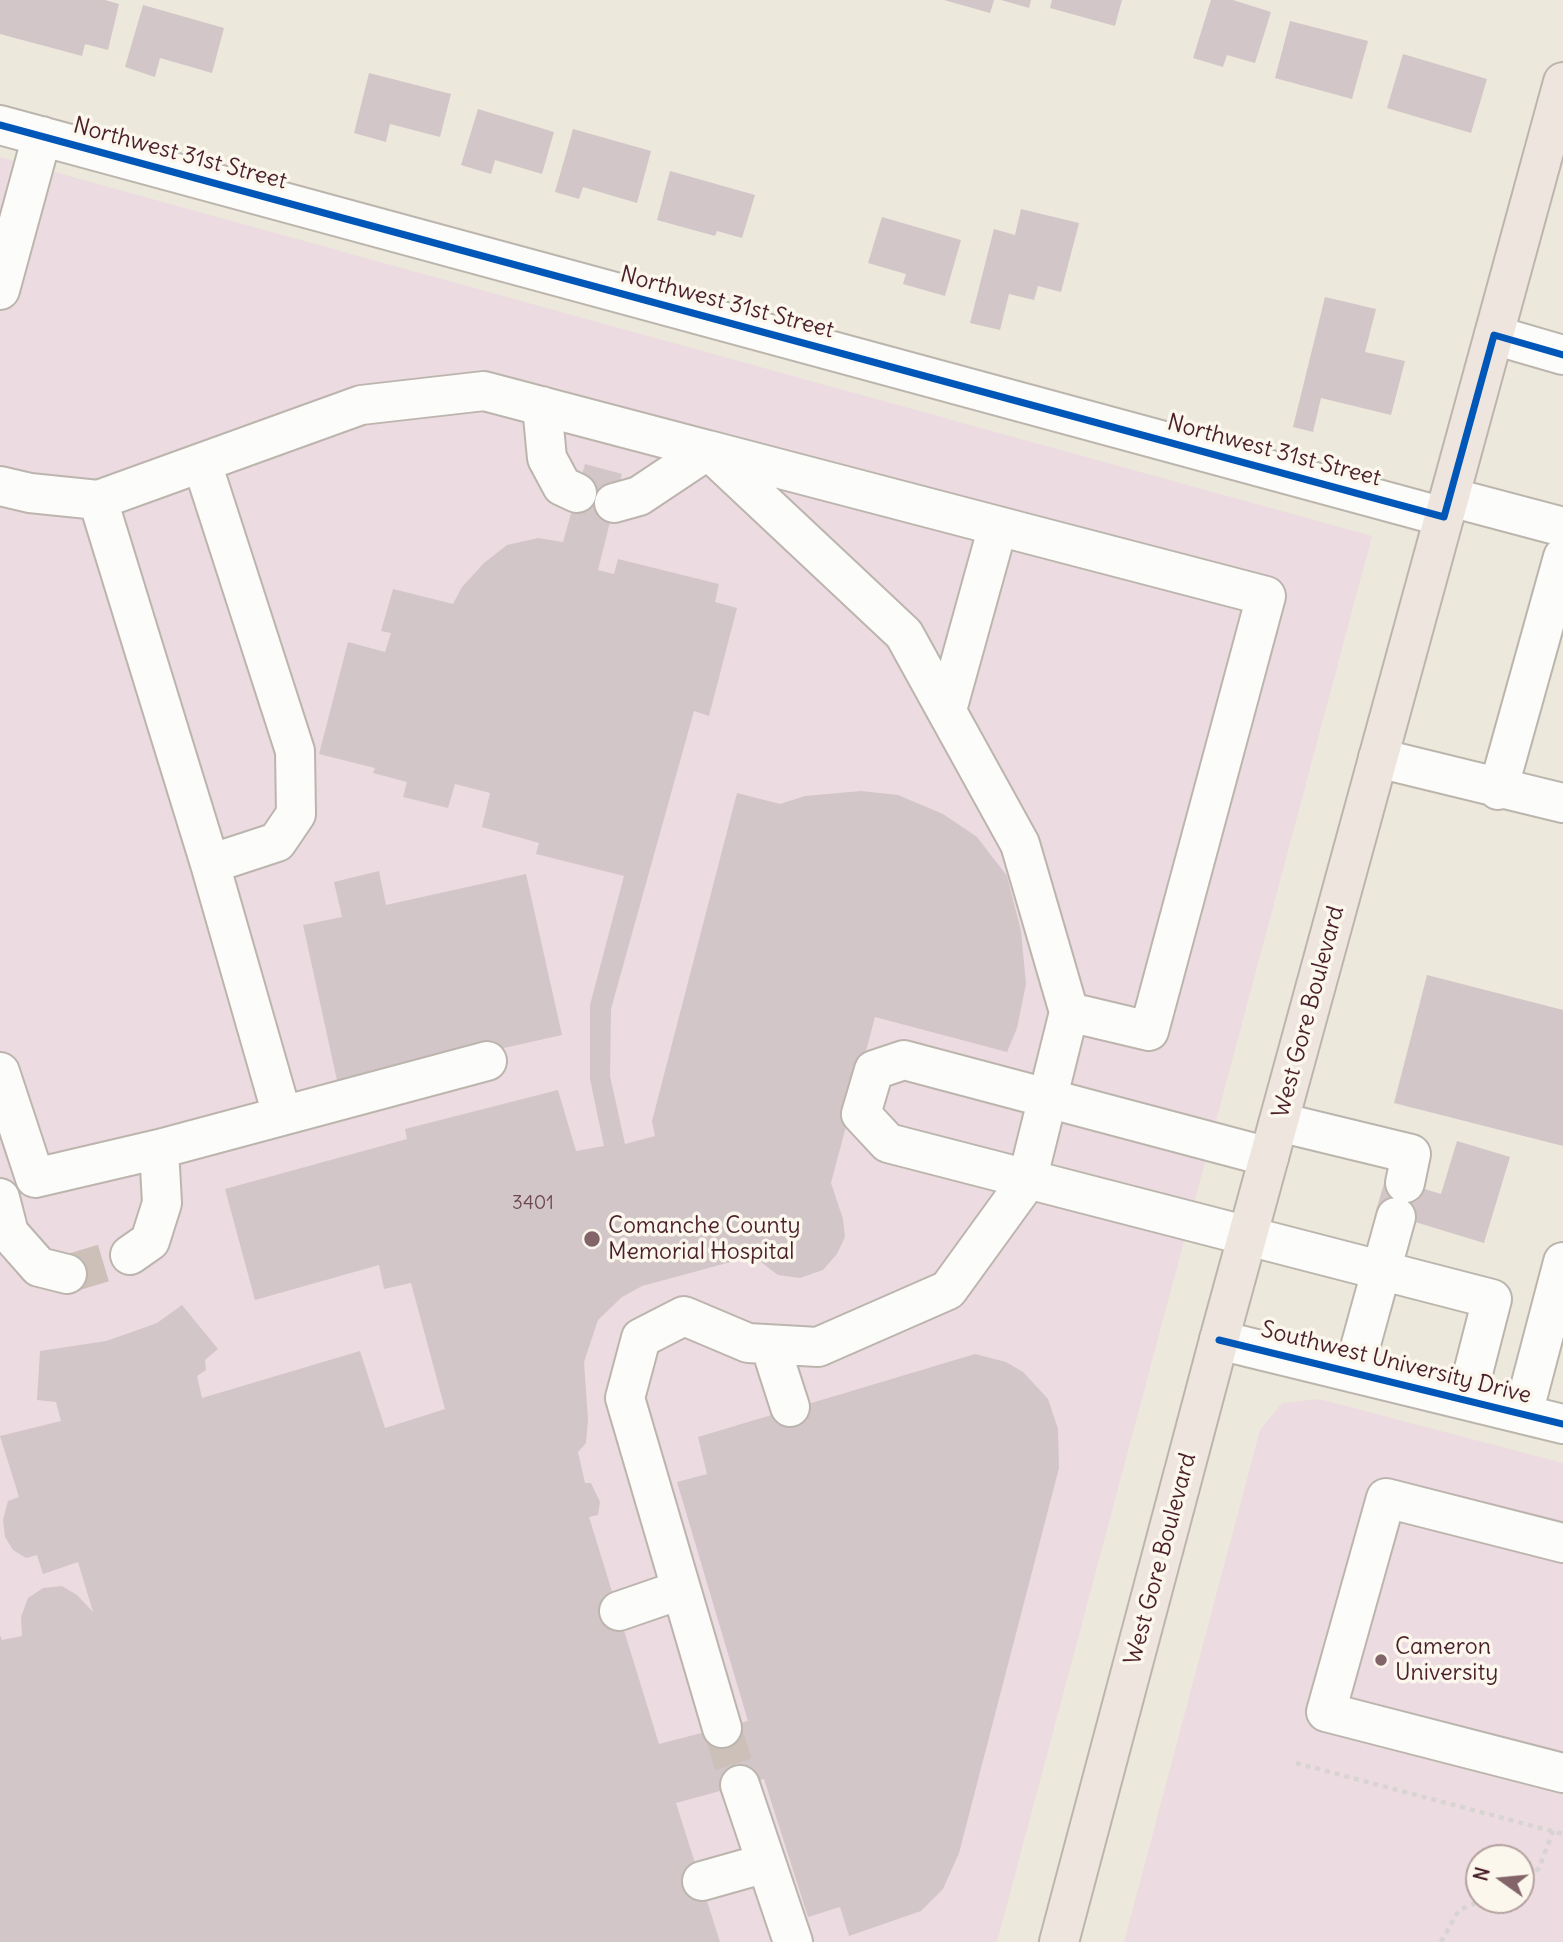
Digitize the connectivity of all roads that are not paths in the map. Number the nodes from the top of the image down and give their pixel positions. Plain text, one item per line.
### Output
1 (1563, 82) edge
2 (0, 125) edge
3 (42, 136) junction
4 (1552, 169) edge
5 (0, 290) edge
6 (1494, 335) junction
7 (1563, 355) edge
8 (542, 406) junction
9 (708, 450) junction
10 (202, 463) junction
11 (0, 486) edge
12 (577, 493) dead end
13 (98, 499) junction
14 (614, 503) dead end
15 (1447, 507) junction
16 (998, 526) junction
17 (1563, 527) edge
18 (1563, 557) edge
19 (947, 710) junction
20 (1378, 758) junction
21 (1498, 790) junction
22 (1563, 803) edge
23 (210, 864) junction
24 (1069, 1013) junction
25 (487, 1060) dead end
26 (0, 1072) edge
27 (1047, 1098) junction
28 (282, 1115) junction
29 (1274, 1140) junction
30 (159, 1149) junction
31 (1027, 1181) junction
32 (18, 1182) edge
33 (0, 1198) edge
34 (1248, 1235) junction
35 (131, 1255) tunnel mouth
36 (1563, 1262) edge
37 (1381, 1270) junction
38 (67, 1274) tunnel mouth
39 (1219, 1340) junction
40 (785, 1345) junction
41 (1353, 1373) junction
42 (1466, 1400) junction
43 (802, 1403) dead end
44 (1523, 1414) junction
45 (1563, 1424) edge
46 (1563, 1543) edge
47 (680, 1590) junction
48 (619, 1611) dead end
49 (722, 1728) tunnel mouth
50 (1563, 1773) edge
51 (740, 1785) tunnel mouth
52 (766, 1863) junction
53 (702, 1881) dead end
54 (793, 1942) edge
55 (1059, 1942) edge

1 - 4 main road, West Gore Boulevard
2 - 3 street, Northwest 31st Street
3 - 5 street
3 - 15 street, Northwest 31st Street
4 - 6 main road, West Gore Boulevard
6 - 7 street
6 - 15 main road, West Gore Boulevard
8 - 9 street
8 - 10 street
8 - 12 street
9 - 14 street
9 - 16 street
9 - 19 street
10 - 13 street
10 - 23 street
11 - 13 street
13 - 23 street
15 - 17 street, Northwest 31st Street
15 - 20 main road, West Gore Boulevard
16 - 19 street
16 - 24 street
18 - 21 street
19 - 24 street
20 - 21 street
20 - 29 main road, West Gore Boulevard
21 - 22 street
23 - 28 street
24 - 27 street
25 - 28 street
26 - 32 street
27 - 29 street
27 - 31 street
27 - 31 street
28 - 30 street
29 - 34 main road, West Gore Boulevard
29 - 37 street
30 - 32 street
30 - 35 street
31 - 34 street
31 - 40 street
33 - 38 street
34 - 37 street
34 - 39 main road, West Gore Boulevard
36 - 44 street
37 - 41 street
37 - 42 street
39 - 41 street, Southwest University Drive
39 - 55 main road, West Gore Boulevard
40 - 43 street
40 - 47 street
41 - 42 street, Southwest University Drive
42 - 44 street, Southwest University Drive
44 - 45 street, Southwest University Drive
46 - 50 street
47 - 48 street
47 - 49 street
51 - 52 street
52 - 53 street
52 - 54 street

